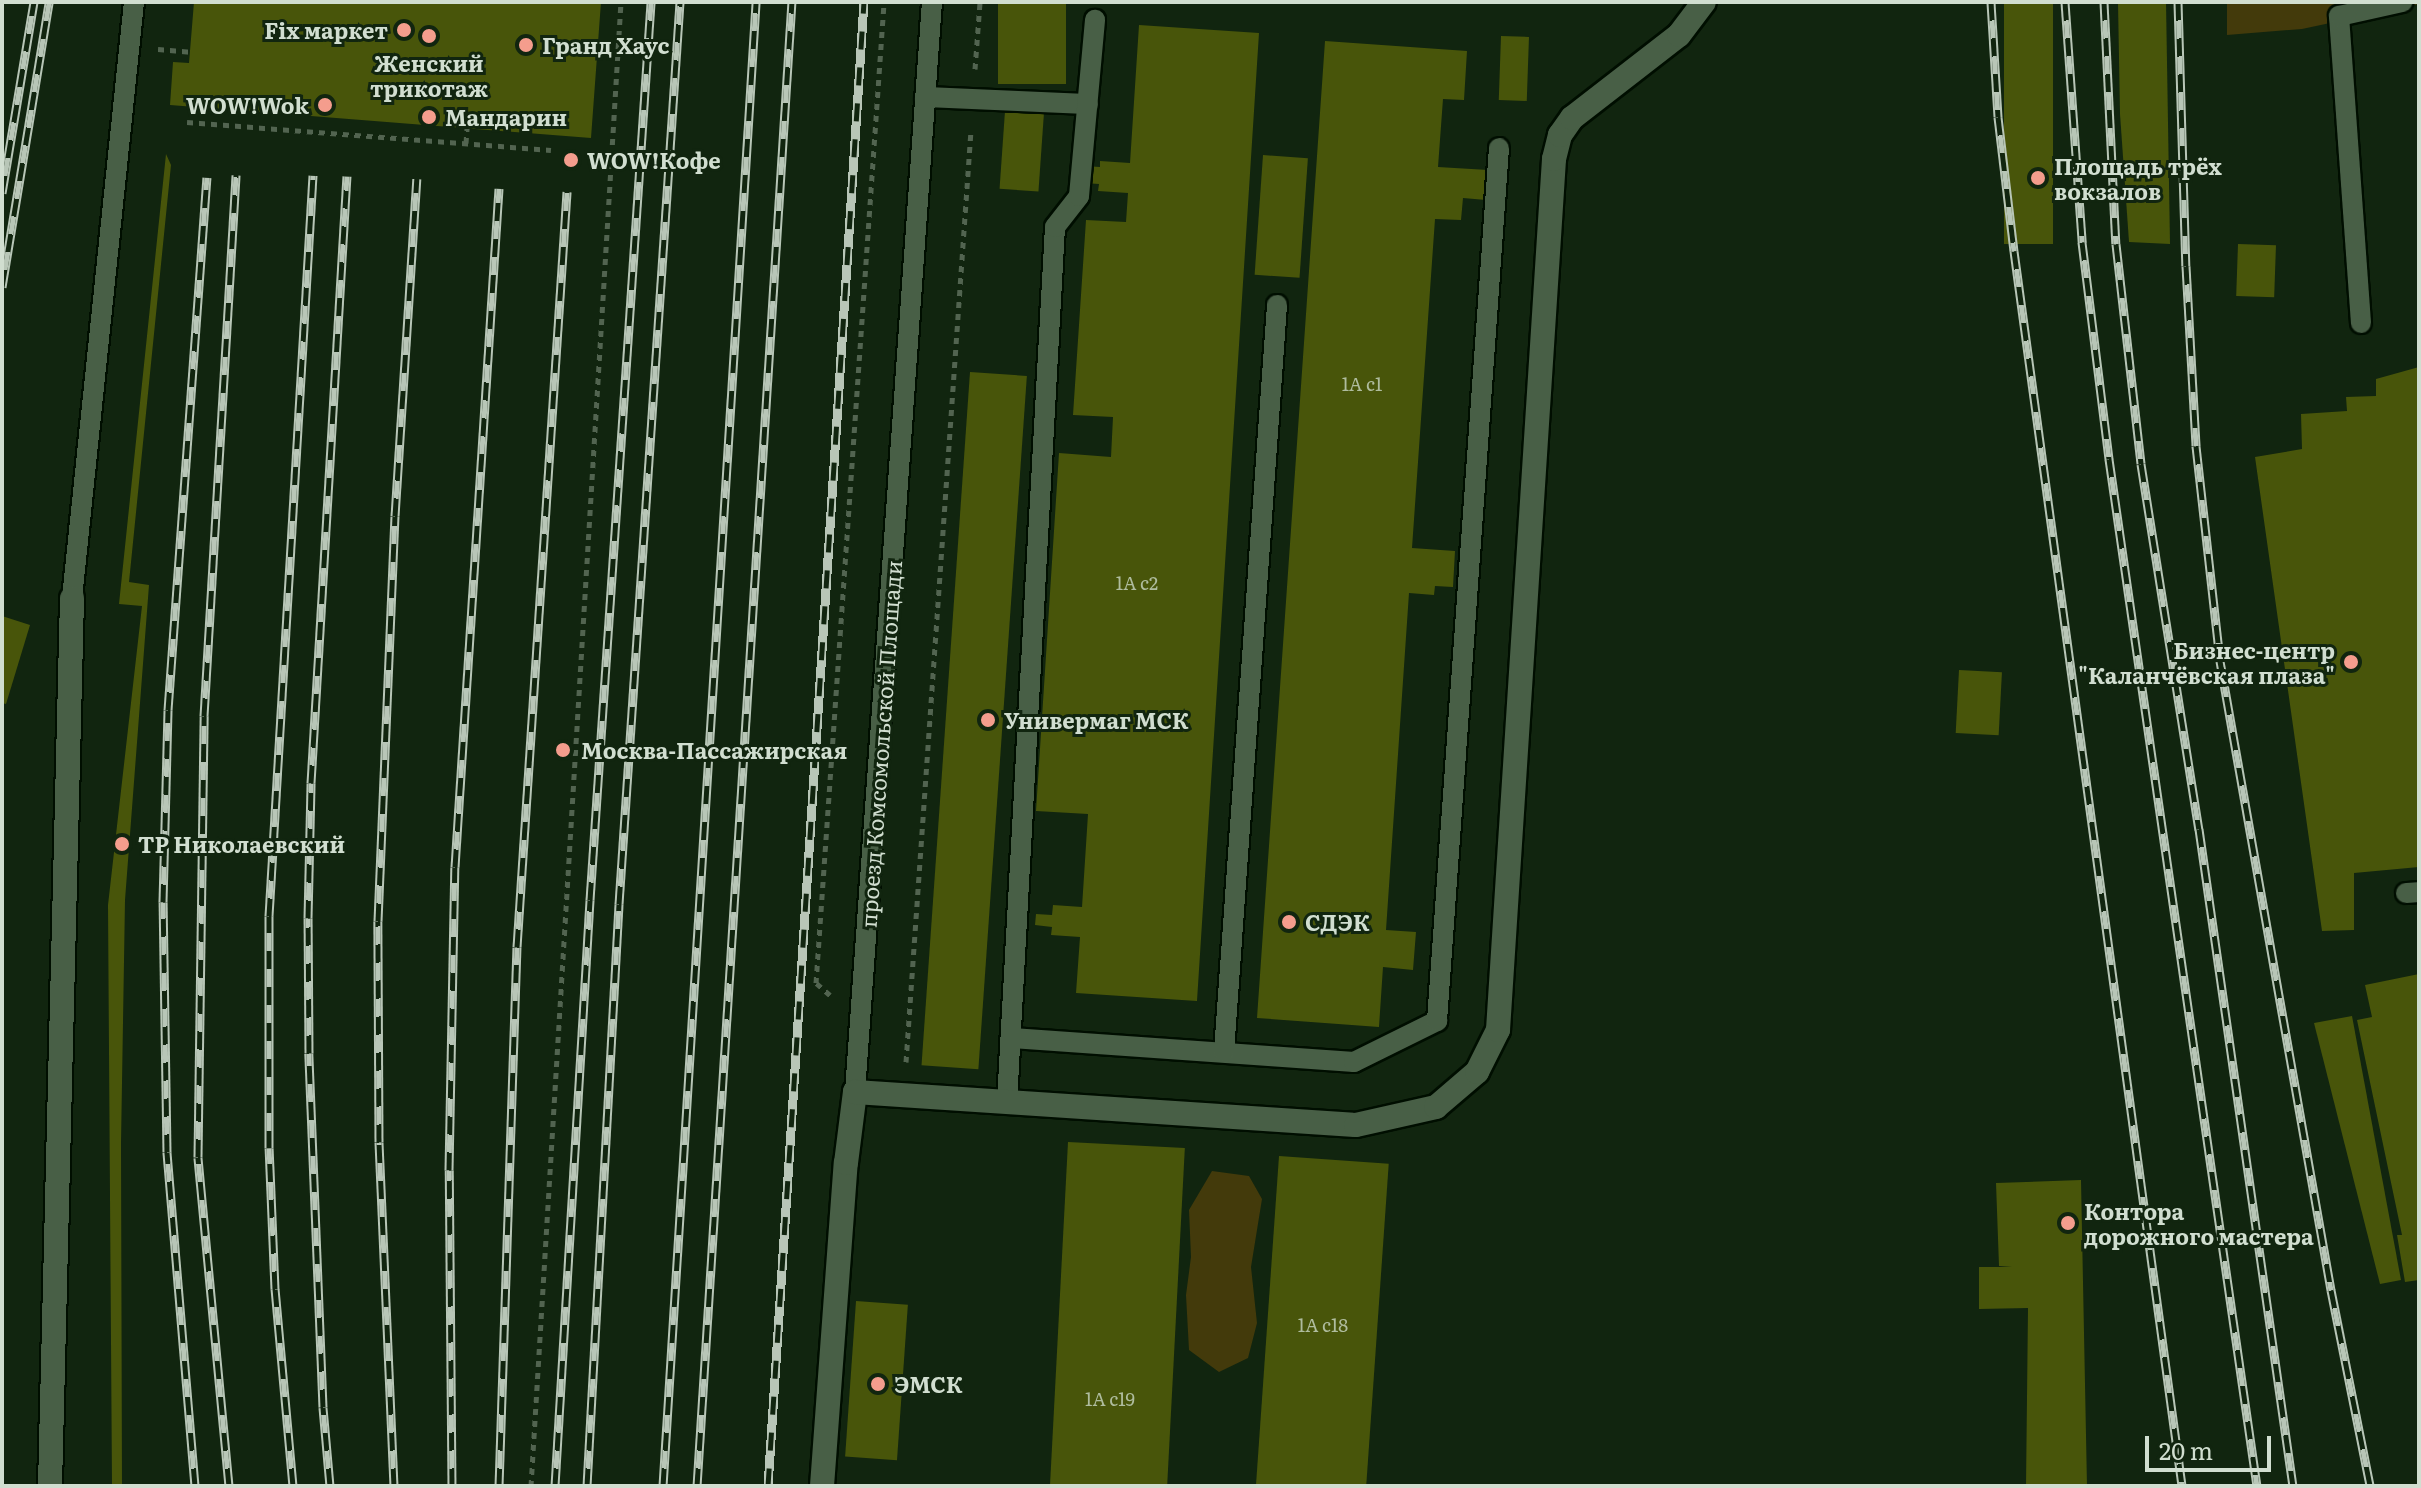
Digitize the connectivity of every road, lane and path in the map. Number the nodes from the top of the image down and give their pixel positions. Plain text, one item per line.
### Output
1 (134, 2) edge
2 (621, 2) edge
3 (884, 2) edge
4 (932, 2) edge
5 (980, 2) edge
6 (1704, 2) edge
7 (2402, 2) edge
8 (1095, 20) dead end
9 (925, 97) junction
10 (973, 99) junction
11 (1088, 104) junction
12 (187, 122) dead end
13 (467, 128) dead end
14 (466, 143) junction
15 (1499, 148) dead end
16 (551, 150) dead end
17 (1277, 305) dead end
18 (2361, 323) dead end
19 (72, 598) joint
20 (860, 1022) junction
21 (1012, 1038) junction
22 (1224, 1052) junction
23 (855, 1092) junction
24 (904, 1095) junction
25 (1007, 1102) junction
26 (50, 1486) edge
27 (531, 1486) edge
28 (822, 1486) edge

1 - 19 lane
2 - 27 path
3 - 20 path
4 - 9 lane, проезд Комсомольской Площади
5 - 10 path
6 - 25 street
7 - 18 lane
8 - 11 lane
9 - 10 lane
9 - 20 lane, проезд Комсомольской Площади
10 - 11 lane
10 - 24 path
11 - 21 lane
12 - 14 path
13 - 14 path
14 - 16 path
15 - 22 lane
17 - 22 lane
19 - 26 street
20 - 23 lane, проезд Комсомольской Площади
21 - 22 lane
21 - 25 lane
23 - 24 street
23 - 28 street, проезд Комсомольской Площади
24 - 25 street

